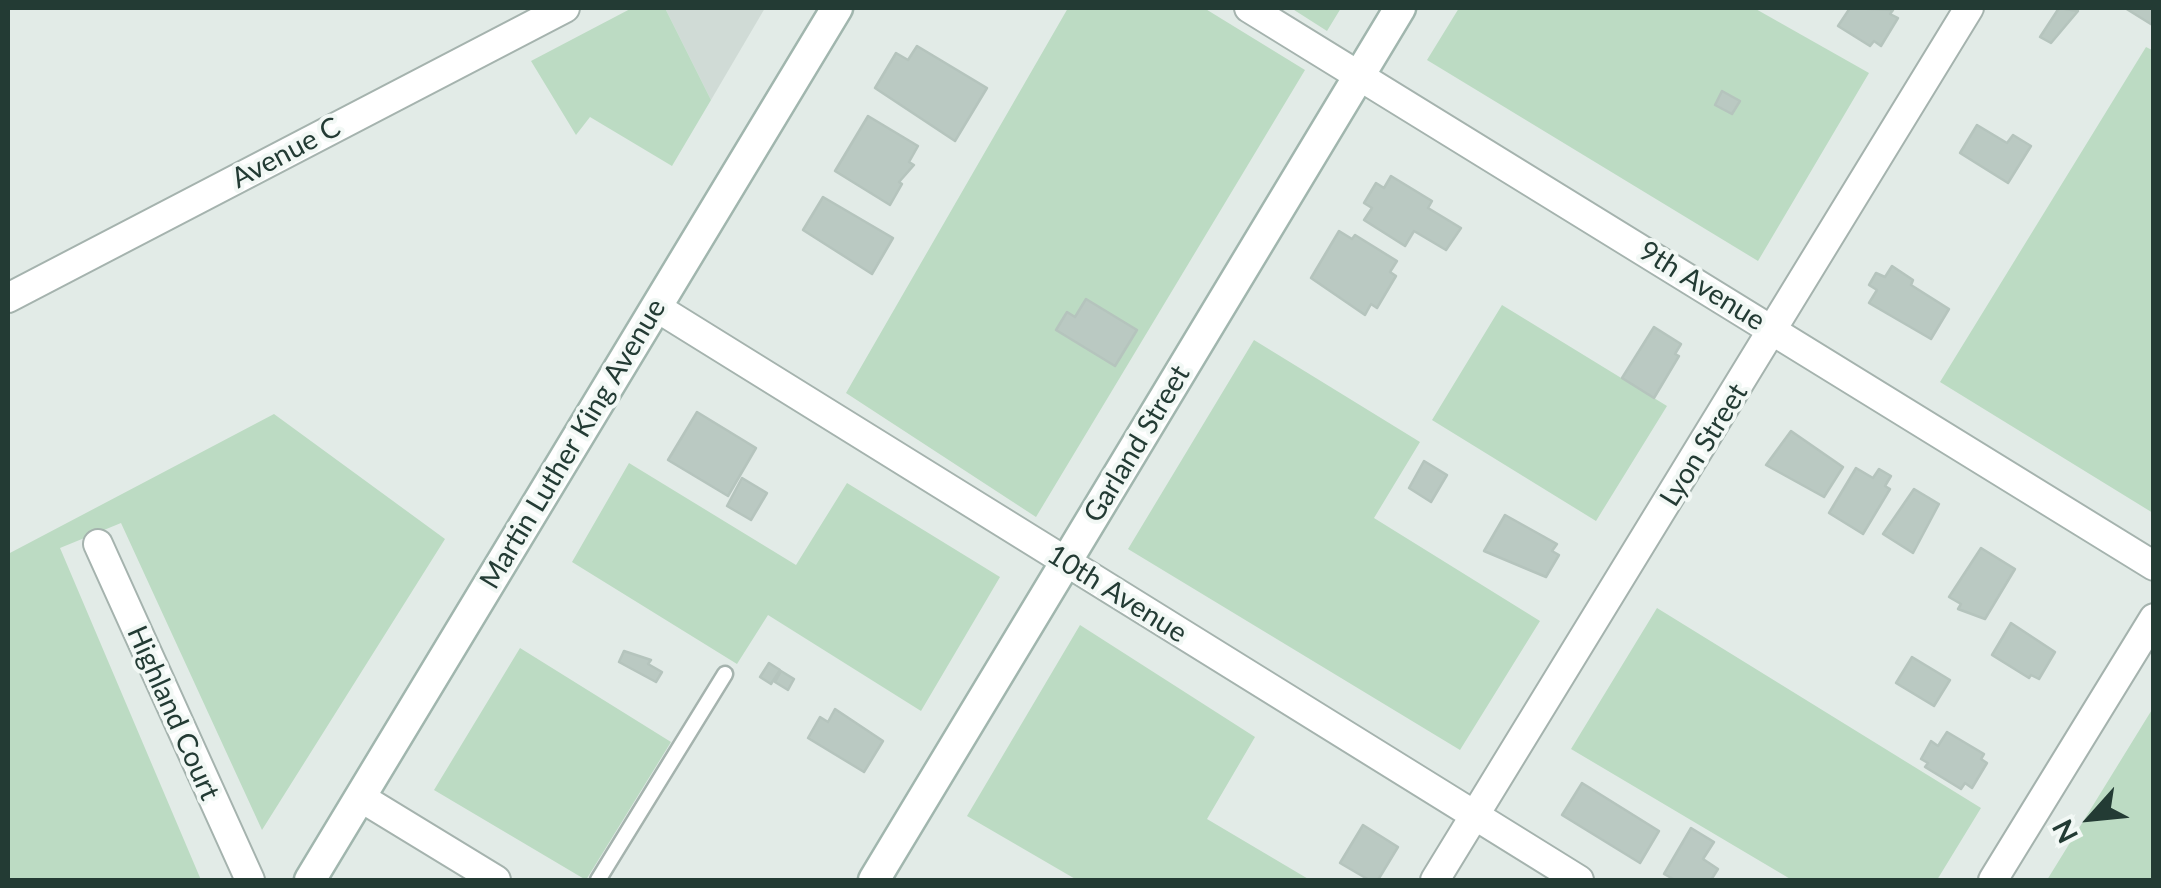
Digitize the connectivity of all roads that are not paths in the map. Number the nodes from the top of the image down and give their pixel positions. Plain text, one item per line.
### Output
1 (565, 8) edge
2 (837, 8) edge
3 (1249, 8) edge
4 (1400, 8) edge
5 (1969, 8) edge
6 (1358, 75) junction
7 (8, 298) edge
8 (656, 306) junction
9 (1774, 330) junction
10 (98, 544) dead end
11 (1065, 562) junction
12 (2154, 566) edge
13 (2154, 618) edge
14 (725, 674) dead end
15 (360, 796) junction
16 (1475, 816) junction
17 (250, 880) edge
18 (310, 880) edge
19 (496, 880) edge
20 (598, 880) edge
21 (874, 880) edge
22 (1435, 880) edge
23 (1579, 880) edge
24 (1993, 880) edge

1 - 7 street, Avenue C
2 - 8 main road, Martin Luther King Avenue
3 - 6 street, 9th Avenue
4 - 6 main road, Garland Street
5 - 9 street, Lyon Street
6 - 9 street, 9th Avenue
6 - 11 main road, Garland Street
8 - 11 street, 10th Avenue
8 - 15 main road, Martin Luther King Avenue
9 - 12 street, 9th Avenue
9 - 16 street, Lyon Street
10 - 17 street, Highland Court
11 - 16 street, 10th Avenue
11 - 21 main road, Garland Street
13 - 24 street
14 - 20 lane
15 - 18 main road, Martin Luther King Avenue
15 - 19 street
16 - 22 street, Lyon Street
16 - 23 street, 10th Avenue

